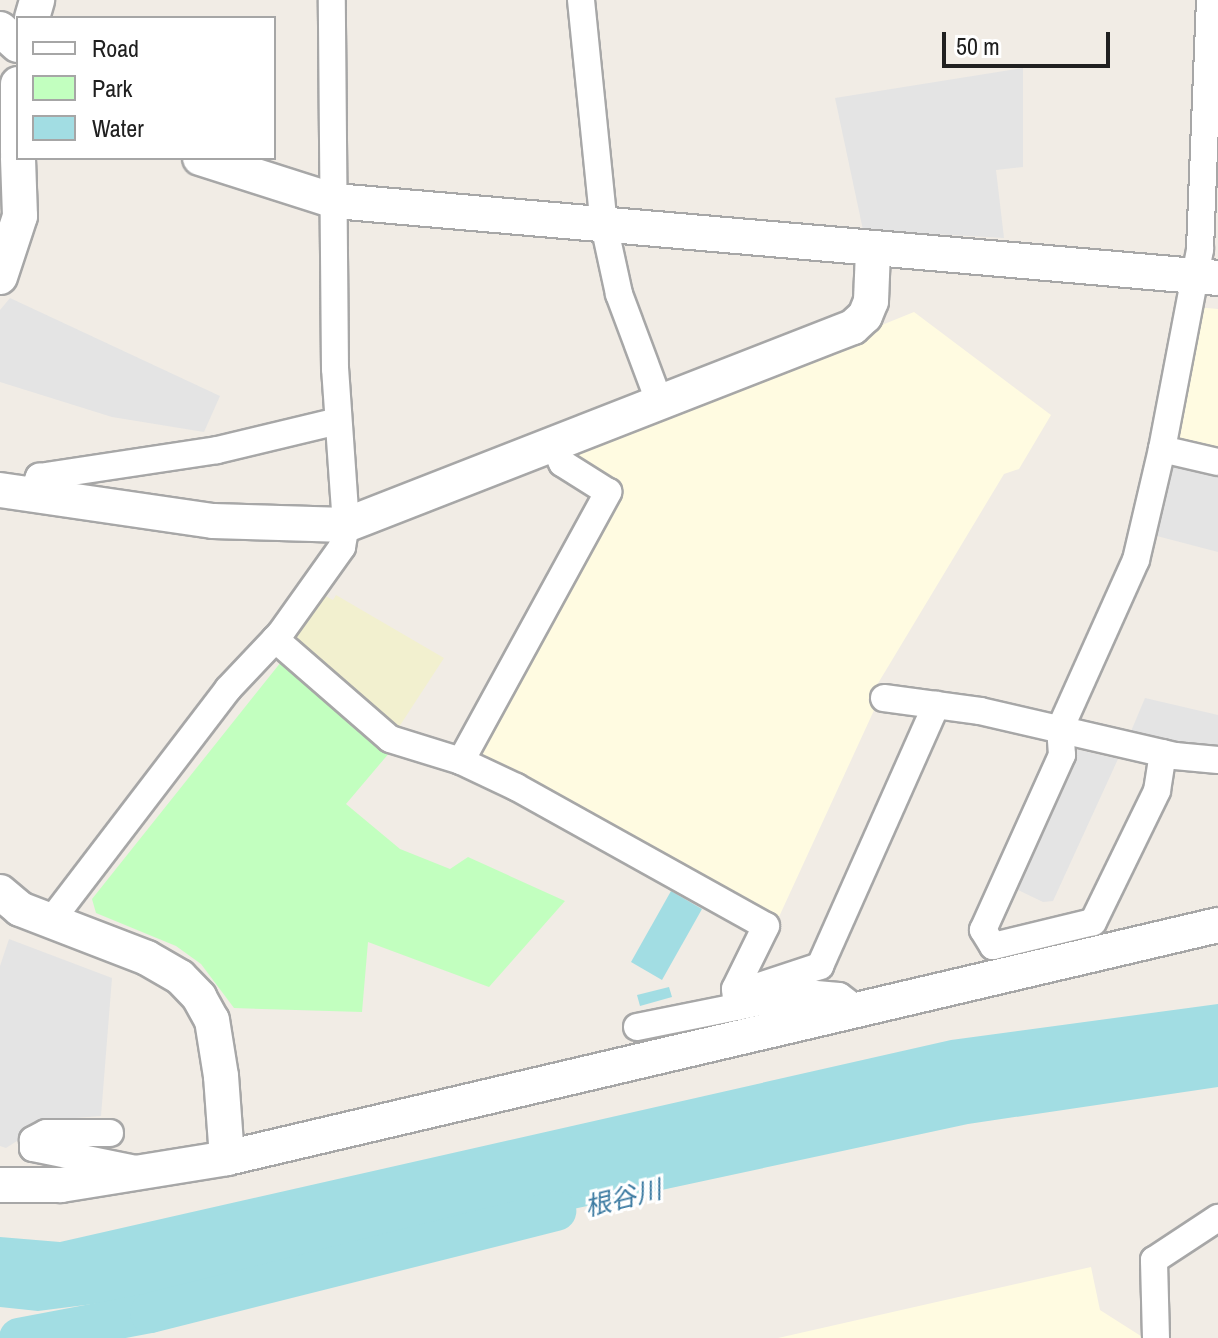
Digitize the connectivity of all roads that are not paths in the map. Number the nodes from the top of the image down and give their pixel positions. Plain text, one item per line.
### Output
1 (332, 0) edge
2 (581, 0) edge
3 (1210, 0) edge
4 (1218, 1) edge
5 (0, 29) edge
6 (16, 43) edge
7 (18, 160) edge
8 (205, 160) edge
9 (335, 201) junction
10 (604, 225) junction
11 (873, 252) junction
12 (0, 277) edge
13 (1206, 278) edge
14 (659, 401) junction
15 (338, 421) junction
16 (553, 443) junction
17 (1162, 449) junction
18 (1218, 462) edge
19 (16, 494) edge
20 (346, 525) junction
21 (275, 639) junction
22 (884, 698) dead end
23 (936, 705) junction
24 (1060, 729) junction
25 (1163, 753) junction
26 (1218, 760) edge
27 (461, 761) junction
28 (0, 892) edge
29 (50, 922) junction
30 (1218, 925) edge
31 (737, 1007) junction
32 (856, 1009) junction
33 (637, 1027) dead end
34 (110, 1133) dead end
35 (227, 1158) junction
36 (151, 1173) junction
37 (0, 1185) edge
38 (1218, 1218) edge
39 (1156, 1338) edge

1 - 9 street
2 - 10 street
3 - 4 street
3 - 13 street
5 - 6 street
7 - 12 street
8 - 9 street
9 - 10 street
9 - 15 street
10 - 11 street
10 - 14 street
11 - 13 street
11 - 14 street
13 - 17 street
14 - 16 street
15 - 19 street
15 - 20 street
16 - 20 street
16 - 27 street
17 - 18 street
17 - 24 street
19 - 20 street
20 - 21 street
21 - 27 street
21 - 29 street
22 - 23 street
23 - 24 street
23 - 31 street
24 - 25 street
24 - 25 street
25 - 26 street
27 - 31 street
28 - 29 street
29 - 35 street
30 - 32 street
31 - 32 street
31 - 33 street
32 - 35 street
34 - 36 street
35 - 36 street
36 - 37 street
38 - 39 street

